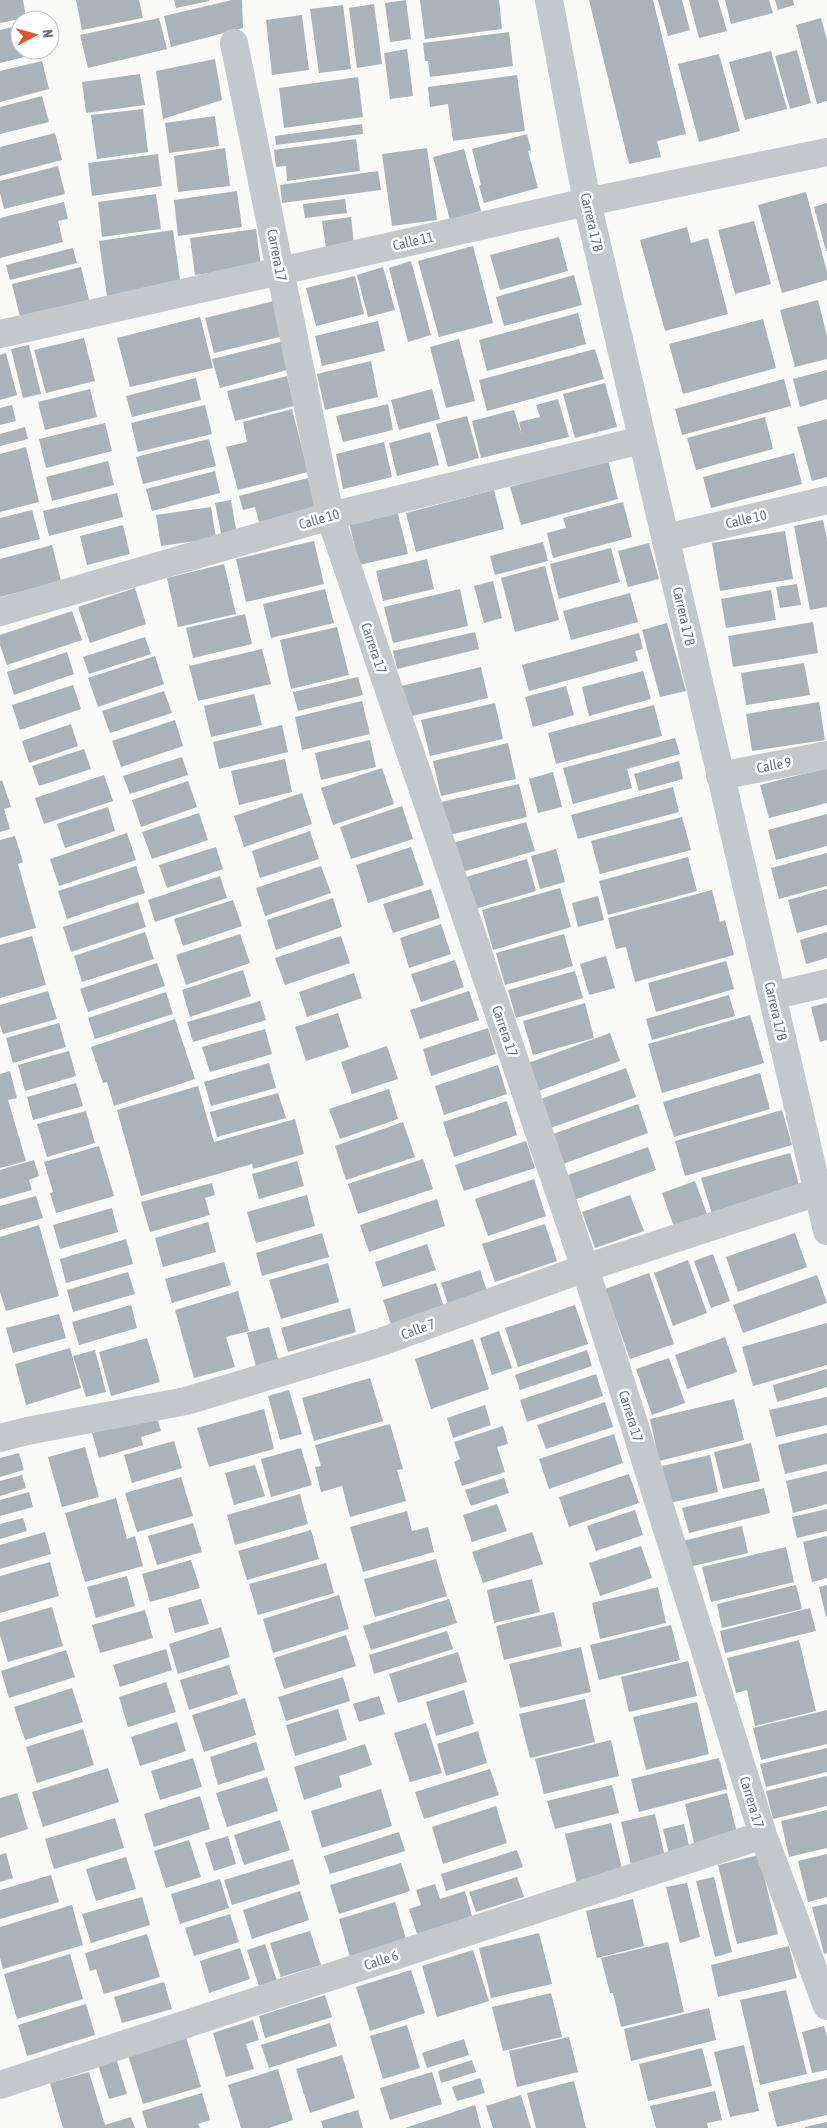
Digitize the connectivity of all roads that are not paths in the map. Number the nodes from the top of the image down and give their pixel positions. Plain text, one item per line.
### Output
1 (549, 0) edge
2 (234, 43) dead end
3 (827, 152) edge
4 (587, 202) junction
5 (280, 271) junction
6 (0, 334) edge
7 (642, 440) junction
8 (827, 500) edge
9 (330, 516) junction
10 (666, 538) junction
11 (0, 612) edge
12 (827, 755) edge
13 (720, 776) junction
14 (827, 983) edge
15 (772, 996) junction
16 (822, 1190) edge
17 (827, 1231) edge
18 (585, 1268) junction
19 (0, 1438) edge
20 (763, 1835) junction
21 (827, 2006) edge
22 (0, 2085) edge

1 - 4 street, Carrera 17B
2 - 5 street, Carrera 17
3 - 4 street, Calle 11
4 - 5 street, Calle 11
4 - 7 street, Carrera 17B
5 - 6 street, Calle 11
5 - 9 street, Carrera 17
7 - 9 street, Calle 10
7 - 10 street, Carrera 17B
8 - 10 street, Calle 10
9 - 11 street, Calle 10
9 - 18 street, Carrera 17
10 - 13 street, Carrera 17B
12 - 13 street, Calle 9
13 - 15 street, Carrera 17B
14 - 15 street
15 - 16 street, Carrera 17B
16 - 17 street, Carrera 17B
16 - 18 street, Calle 7
18 - 19 street, Calle 7
18 - 20 street, Carrera 17
20 - 21 street, Carrera 17
20 - 22 street, Calle 6

